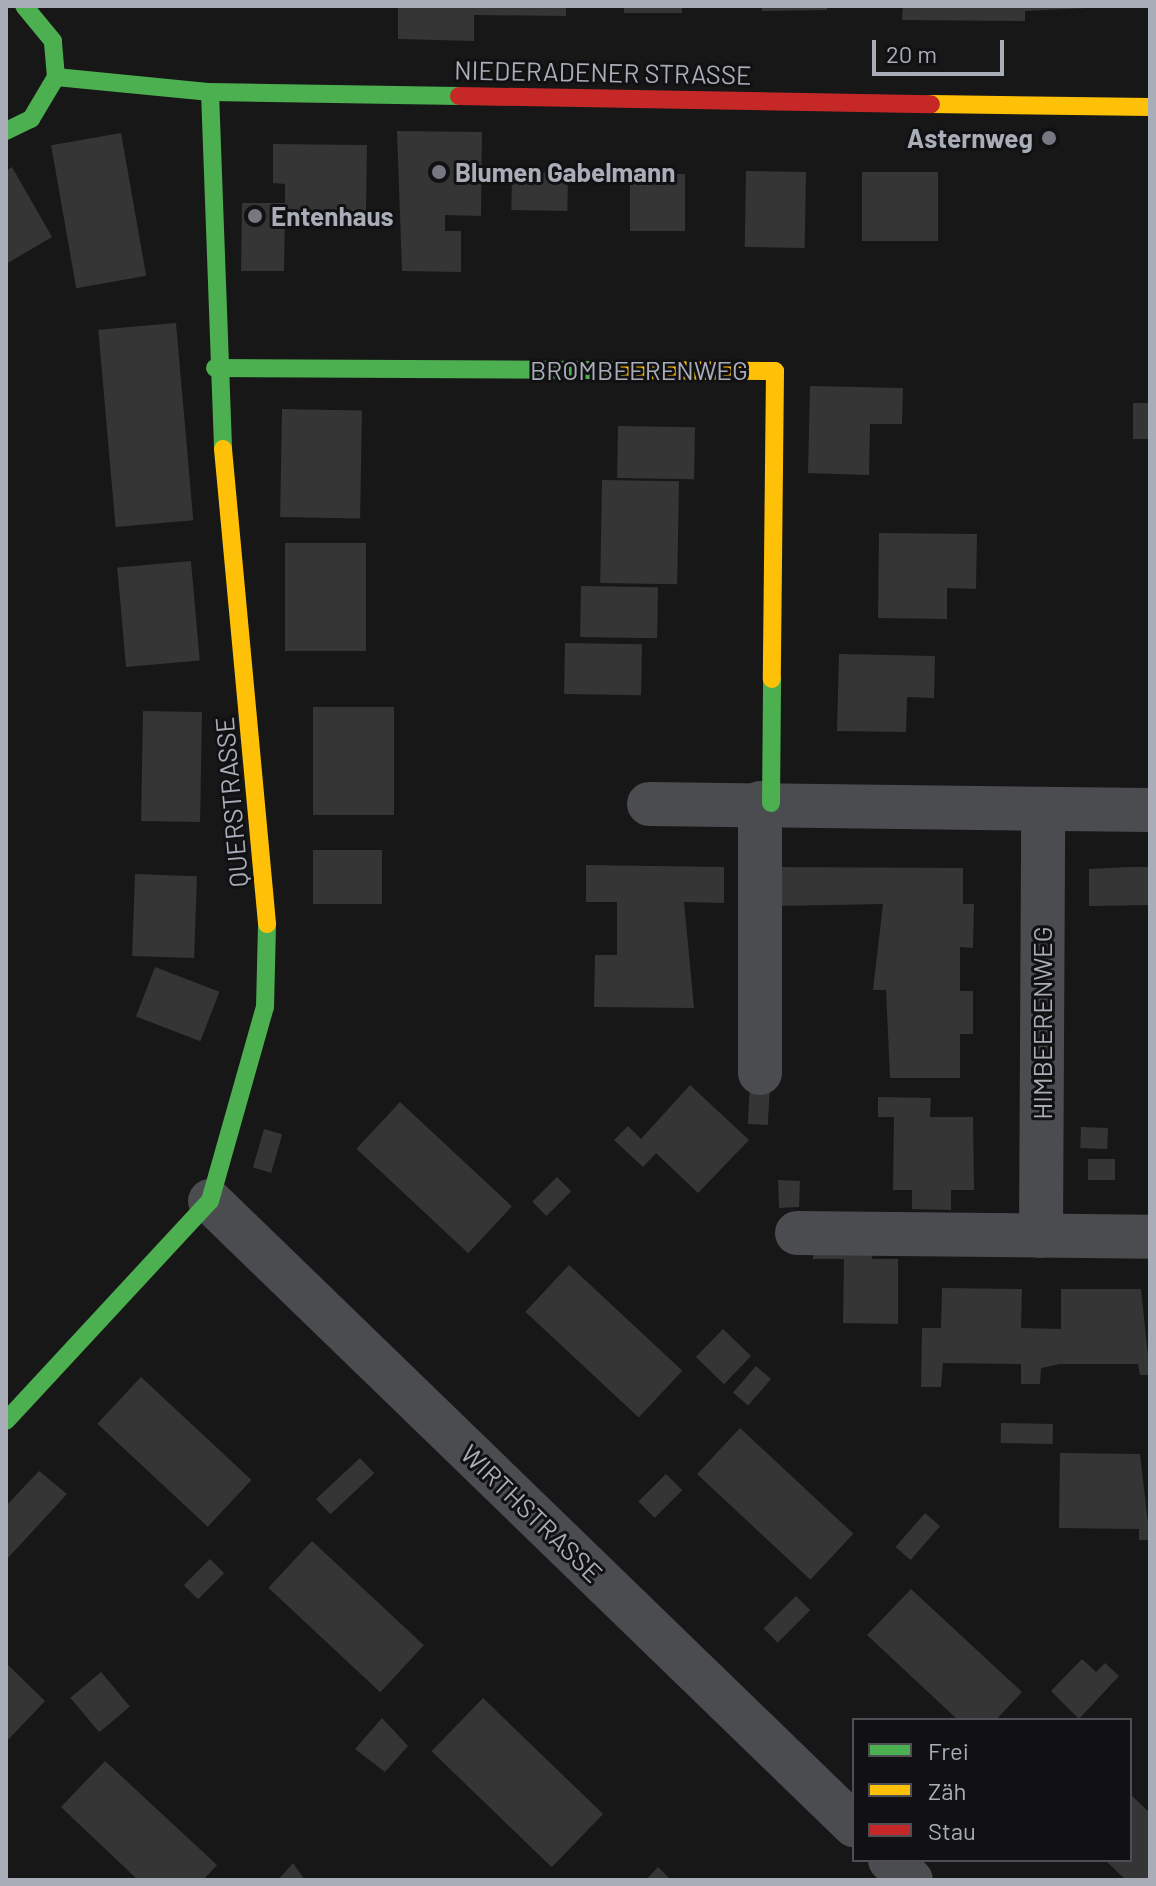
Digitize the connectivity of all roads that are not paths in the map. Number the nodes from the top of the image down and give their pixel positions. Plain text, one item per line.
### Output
1 (24, 6) edge
2 (56, 77) junction
3 (210, 92) junction
4 (1150, 107) edge
5 (6, 131) edge
6 (215, 368) junction
7 (765, 803) junction
8 (649, 804) dead end
9 (1150, 810) edge
10 (1043, 811) junction
11 (760, 1073) dead end
12 (210, 1201) junction
13 (797, 1233) dead end
14 (1041, 1236) junction
15 (1150, 1237) edge
16 (6, 1421) edge
17 (852, 1823) edge
18 (892, 1862) edge
19 (911, 1880) edge

1 - 2 street
2 - 3 street, NIEDERADENER STRASSE
2 - 5 street
3 - 4 street, NIEDERADENER STRASSE
3 - 6 street, QUERSTRASSE
6 - 7 street, BROMBEERENWEG
6 - 12 street, QUERSTRASSE
7 - 8 street
7 - 10 street
7 - 11 street, BROMBEERENWEG
9 - 10 street
10 - 14 street, HIMBEERENWEG
12 - 16 street, QUERSTRASSE
12 - 17 street, WIRTHSTRASSE
13 - 14 street
14 - 15 street
18 - 19 street

